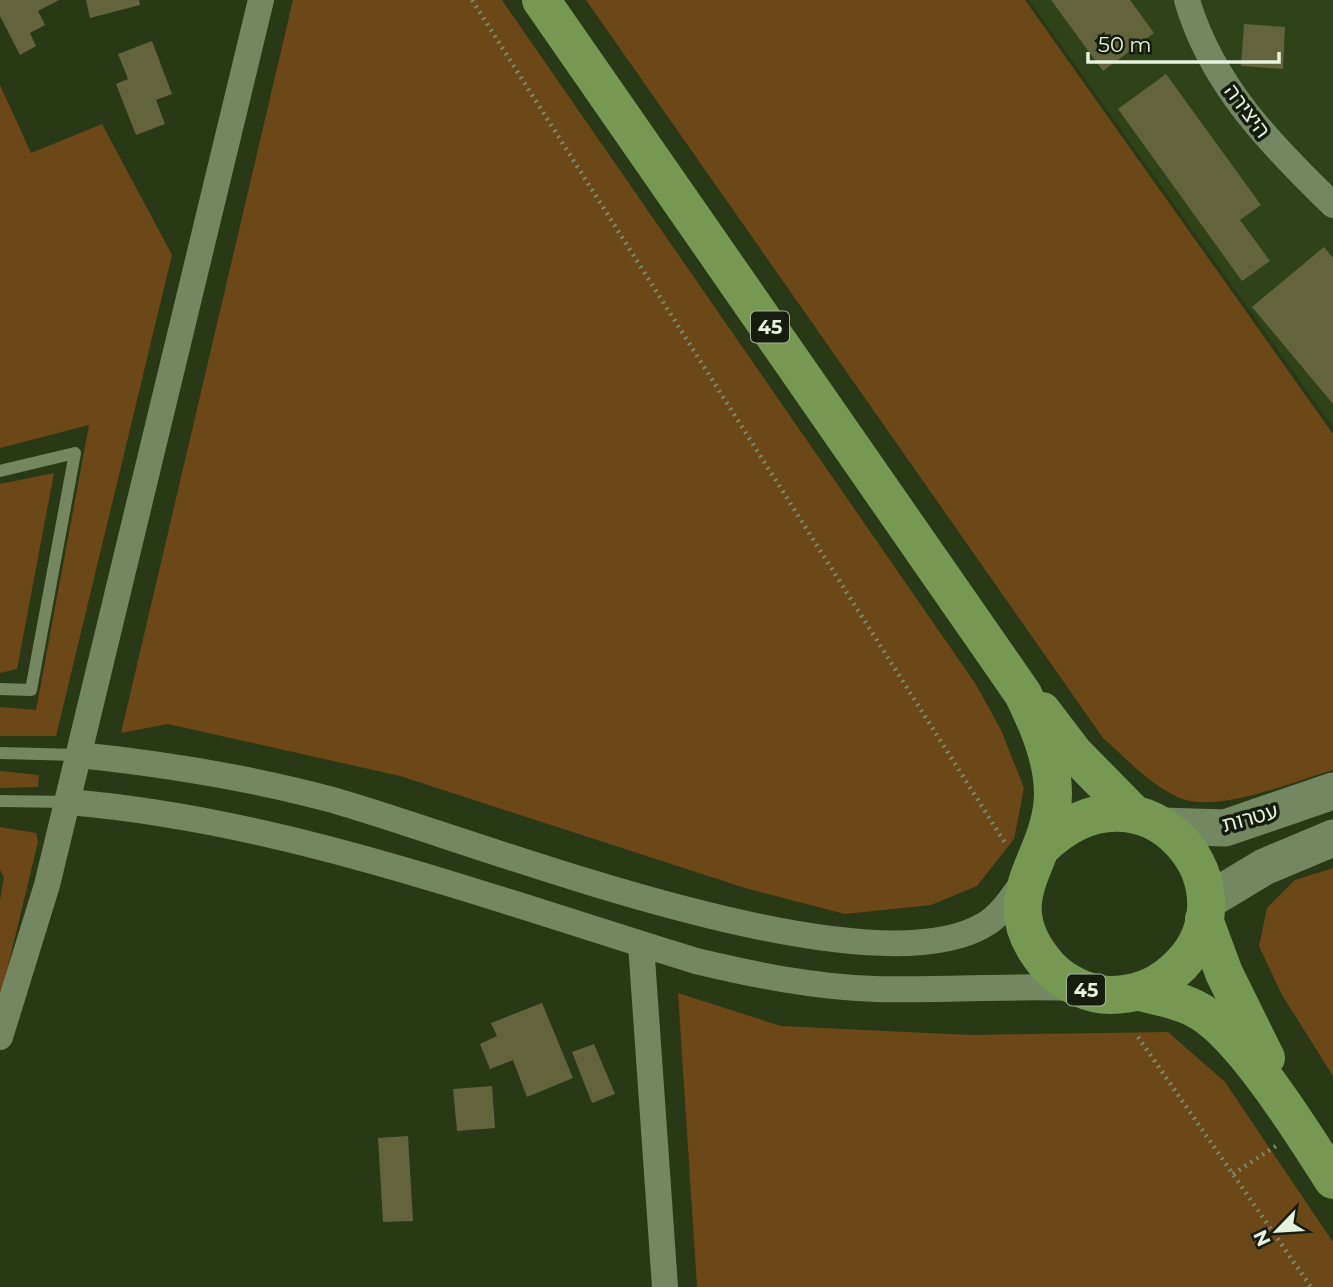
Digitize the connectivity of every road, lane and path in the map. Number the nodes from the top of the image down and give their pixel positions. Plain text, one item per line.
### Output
1 (261, 0) edge
2 (472, 0) edge
3 (541, 0) edge
4 (1187, 0) edge
5 (1333, 205) edge
6 (0, 471) edge
7 (998, 655) junction
8 (0, 690) edge
9 (0, 754) edge
10 (79, 755) junction
11 (1333, 791) edge
12 (0, 802) edge
13 (68, 802) junction
14 (1149, 820) junction
15 (1333, 838) edge
16 (1034, 862) junction
17 (1205, 911) junction
18 (641, 944) junction
19 (1078, 988) junction
20 (1140, 992) junction
21 (0, 1037) edge
22 (1138, 1037) dead end
23 (1300, 1130) junction
24 (1233, 1174) junction
25 (1333, 1180) edge
26 (665, 1287) edge
27 (1311, 1287) edge

1 - 10 street
2 - 16 path
3 - 7 highway, 45
4 - 5 street, היצירה
6 - 8 lane
7 - 14 highway, 45
7 - 16 highway, 45
9 - 10 lane
10 - 13 street
10 - 16 street
11 - 14 street, עטרות
12 - 13 lane
13 - 18 street
13 - 21 street
14 - 16 highway
14 - 17 highway, 45
15 - 17 street
16 - 19 highway, 45
17 - 20 highway, 45
17 - 23 highway, 45
18 - 19 street
18 - 26 street
19 - 20 highway, 45
20 - 23 highway, 45
22 - 24 path
23 - 24 path
23 - 25 highway, 45
24 - 27 path

